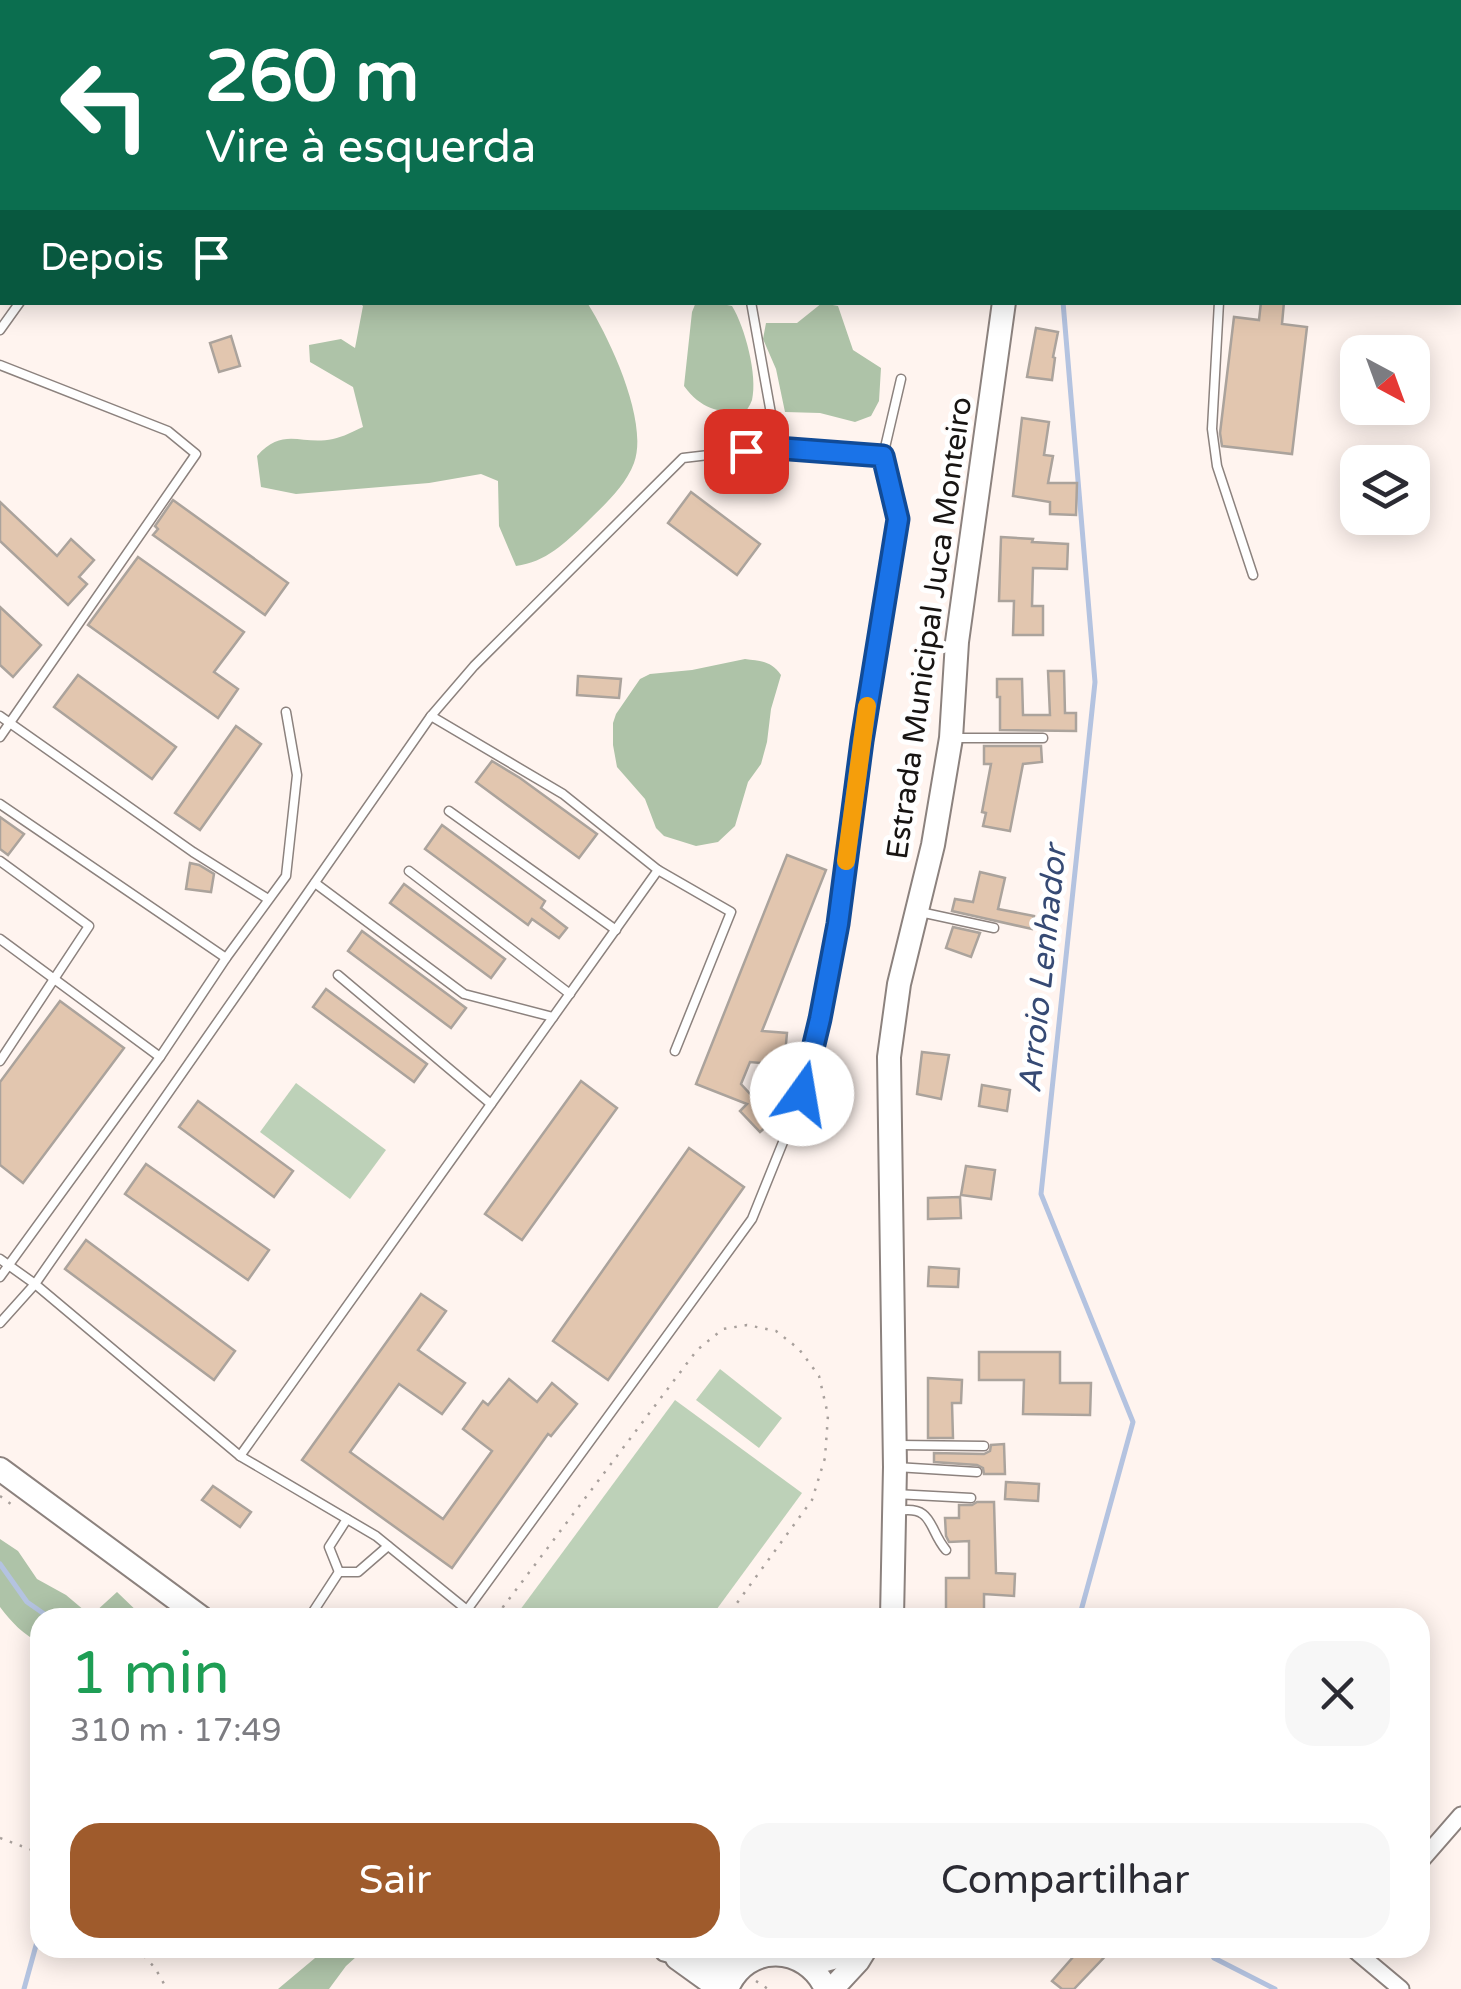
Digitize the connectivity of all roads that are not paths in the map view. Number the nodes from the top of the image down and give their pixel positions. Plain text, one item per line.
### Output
1 (18, 305) edge
2 (752, 305) edge
3 (1004, 305) edge
4 (1219, 305) edge
5 (0, 330) edge
6 (0, 365) edge
7 (901, 379) dead end
8 (777, 448) junction
9 (883, 456) junction
10 (1253, 575) dead end
11 (286, 712) dead end
12 (0, 716) edge
13 (431, 716) junction
14 (9, 724) junction
15 (0, 738) edge
16 (951, 738) junction
17 (1043, 738) dead end
18 (0, 804) edge
19 (448, 810) dead end
20 (0, 861) edge
21 (658, 870) junction
22 (409, 872) dead end
23 (314, 883) junction
24 (268, 899) junction
25 (917, 911) junction
26 (994, 928) dead end
27 (616, 930) junction
28 (0, 939) edge
29 (226, 958) junction
30 (338, 975) dead end
31 (54, 979) junction
32 (570, 994) junction
33 (553, 1017) junction
34 (675, 1051) dead end
35 (160, 1058) junction
36 (0, 1061) edge
37 (492, 1104) junction
38 (0, 1259) edge
39 (9, 1265) junction
40 (0, 1278) edge
41 (35, 1284) junction
42 (0, 1323) edge
43 (984, 1446) dead end
44 (240, 1456) junction
45 (894, 1456) junction
46 (0, 1469) edge
47 (977, 1472) dead end
48 (971, 1498) dead end
49 (894, 1503) junction
50 (347, 1519) junction
51 (388, 1546) junction
52 (946, 1550) dead end
53 (339, 1572) junction
54 (188, 1608) edge
55 (315, 1608) edge
56 (465, 1608) edge
57 (468, 1608) edge
58 (892, 1608) edge
59 (1461, 1815) edge
60 (1430, 1851) edge
61 (681, 1958) edge
62 (756, 1958) edge
63 (795, 1958) edge
64 (833, 1958) edge
65 (857, 1958) edge
66 (1364, 1958) edge
67 (808, 1964) junction
68 (728, 1983) edge
69 (829, 1989) edge
70 (1401, 1989) edge

1 - 5 lane
2 - 8 lane
3 - 16 street, Estrada Municipal Juca Monteiro
4 - 10 lane
6 - 14 lane
7 - 9 lane
8 - 9 lane
8 - 13 lane
9 - 57 lane
11 - 24 lane
12 - 14 lane
13 - 21 lane
13 - 23 lane
14 - 15 lane
14 - 24 lane
16 - 17 lane
16 - 25 street, Estrada Municipal Juca Monteiro
18 - 29 lane
19 - 27 lane
20 - 31 lane
21 - 27 lane
21 - 34 lane
22 - 32 lane
23 - 33 lane
23 - 41 lane
24 - 29 lane
25 - 26 lane
25 - 45 street, Estrada Municipal Juca Monteiro
27 - 32 lane
28 - 31 lane
29 - 35 lane
30 - 37 lane
31 - 35 lane
31 - 36 lane
32 - 33 lane
33 - 37 lane
35 - 39 lane
37 - 44 lane
38 - 39 lane
39 - 40 lane
39 - 41 lane
41 - 42 lane
41 - 44 lane
43 - 45 lane
44 - 50 lane
45 - 47 lane
45 - 49 street, Estrada Municipal Juca Monteiro
46 - 54 street
48 - 49 lane
49 - 52 lane
49 - 58 street, Estrada Municipal Juca Monteiro
50 - 51 lane
50 - 53 lane
51 - 53 lane
51 - 56 lane
53 - 55 lane
59 - 60 street
61 - 68 street
62 - 68 street
63 - 67 street
64 - 67 street
65 - 69 street
66 - 70 street
67 - 69 street

